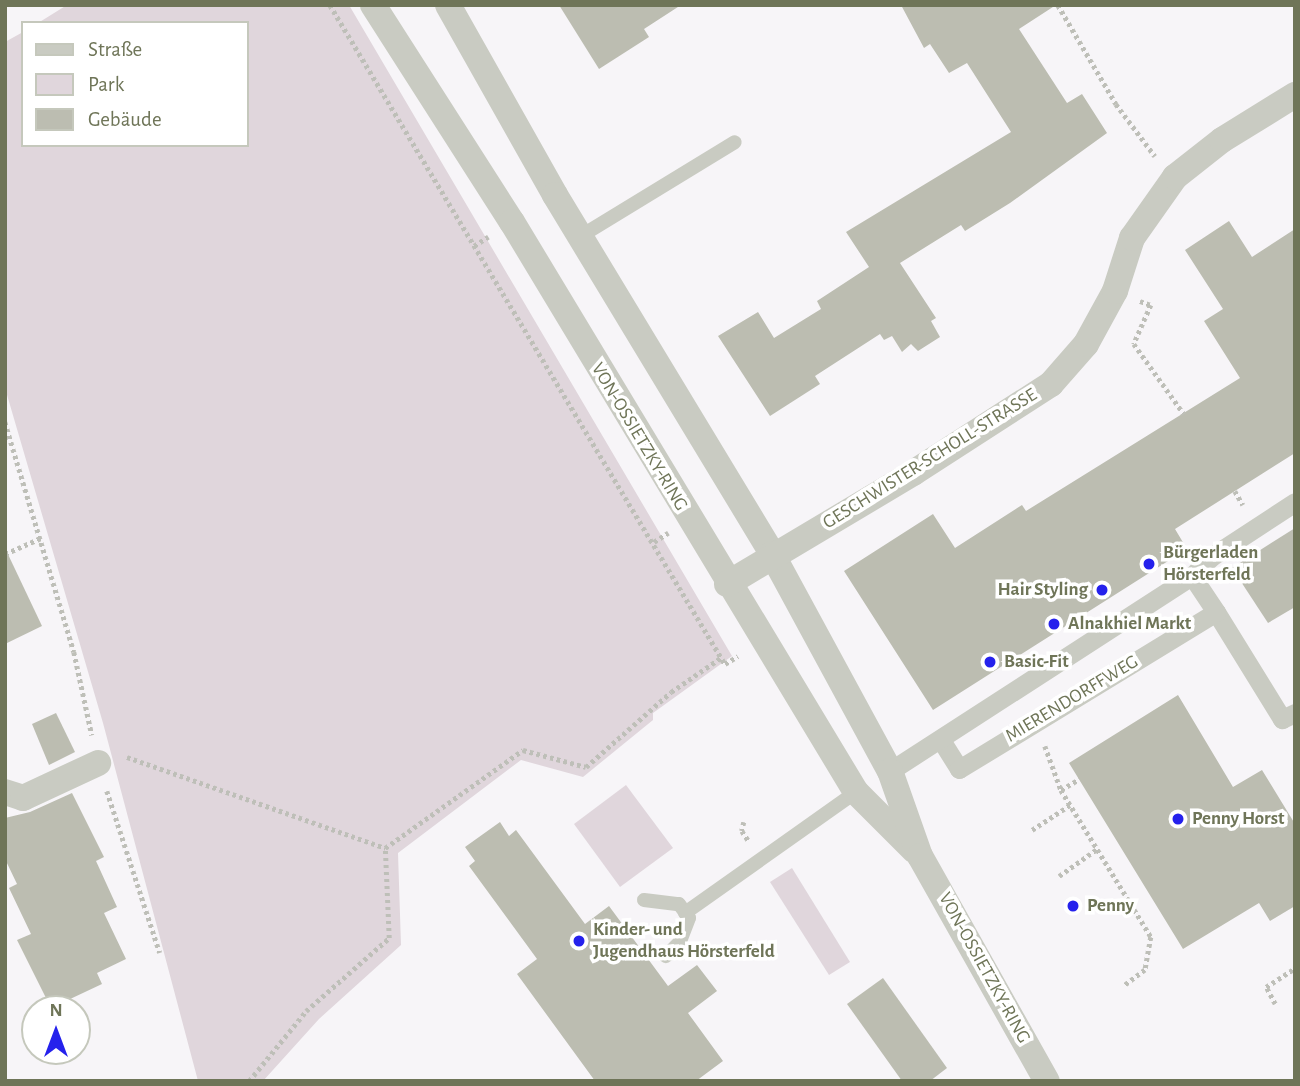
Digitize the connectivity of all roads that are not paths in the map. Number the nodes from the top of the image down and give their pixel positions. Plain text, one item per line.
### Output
1 (373, 5) edge
2 (448, 5) edge
3 (1295, 94) edge
4 (735, 142) dead end
5 (581, 236) junction
6 (1295, 502) edge
7 (772, 554) junction
8 (1192, 576) junction
9 (727, 584) junction
10 (1216, 612) junction
11 (1295, 713) edge
12 (941, 740) junction
13 (98, 763) road end
14 (890, 771) junction
15 (5, 792) edge
16 (856, 792) junction
17 (920, 856) junction
18 (645, 901) dead end
19 (685, 913) junction
20 (666, 956) dead end
21 (1047, 1081) edge

1 - 9 street, VON-OSSIETZKY-RING
2 - 5 street, VON-OSSIETZKY-RING
3 - 7 street, GESCHWISTER-SCHOLL-STRASSE
4 - 5 lane
5 - 7 street, VON-OSSIETZKY-RING
6 - 8 street, MIERENDORFFWEG
7 - 9 street, GESCHWISTER-SCHOLL-STRASSE
7 - 14 street, VON-OSSIETZKY-RING
8 - 10 street
8 - 12 street, MIERENDORFFWEG
9 - 16 street, VON-OSSIETZKY-RING
10 - 11 street
10 - 12 street, MIERENDORFFWEG
12 - 14 street, MIERENDORFFWEG
13 - 15 street
14 - 17 street, VON-OSSIETZKY-RING
16 - 17 street, VON-OSSIETZKY-RING
16 - 19 lane
17 - 21 street, VON-OSSIETZKY-RING
18 - 19 lane
19 - 20 lane

